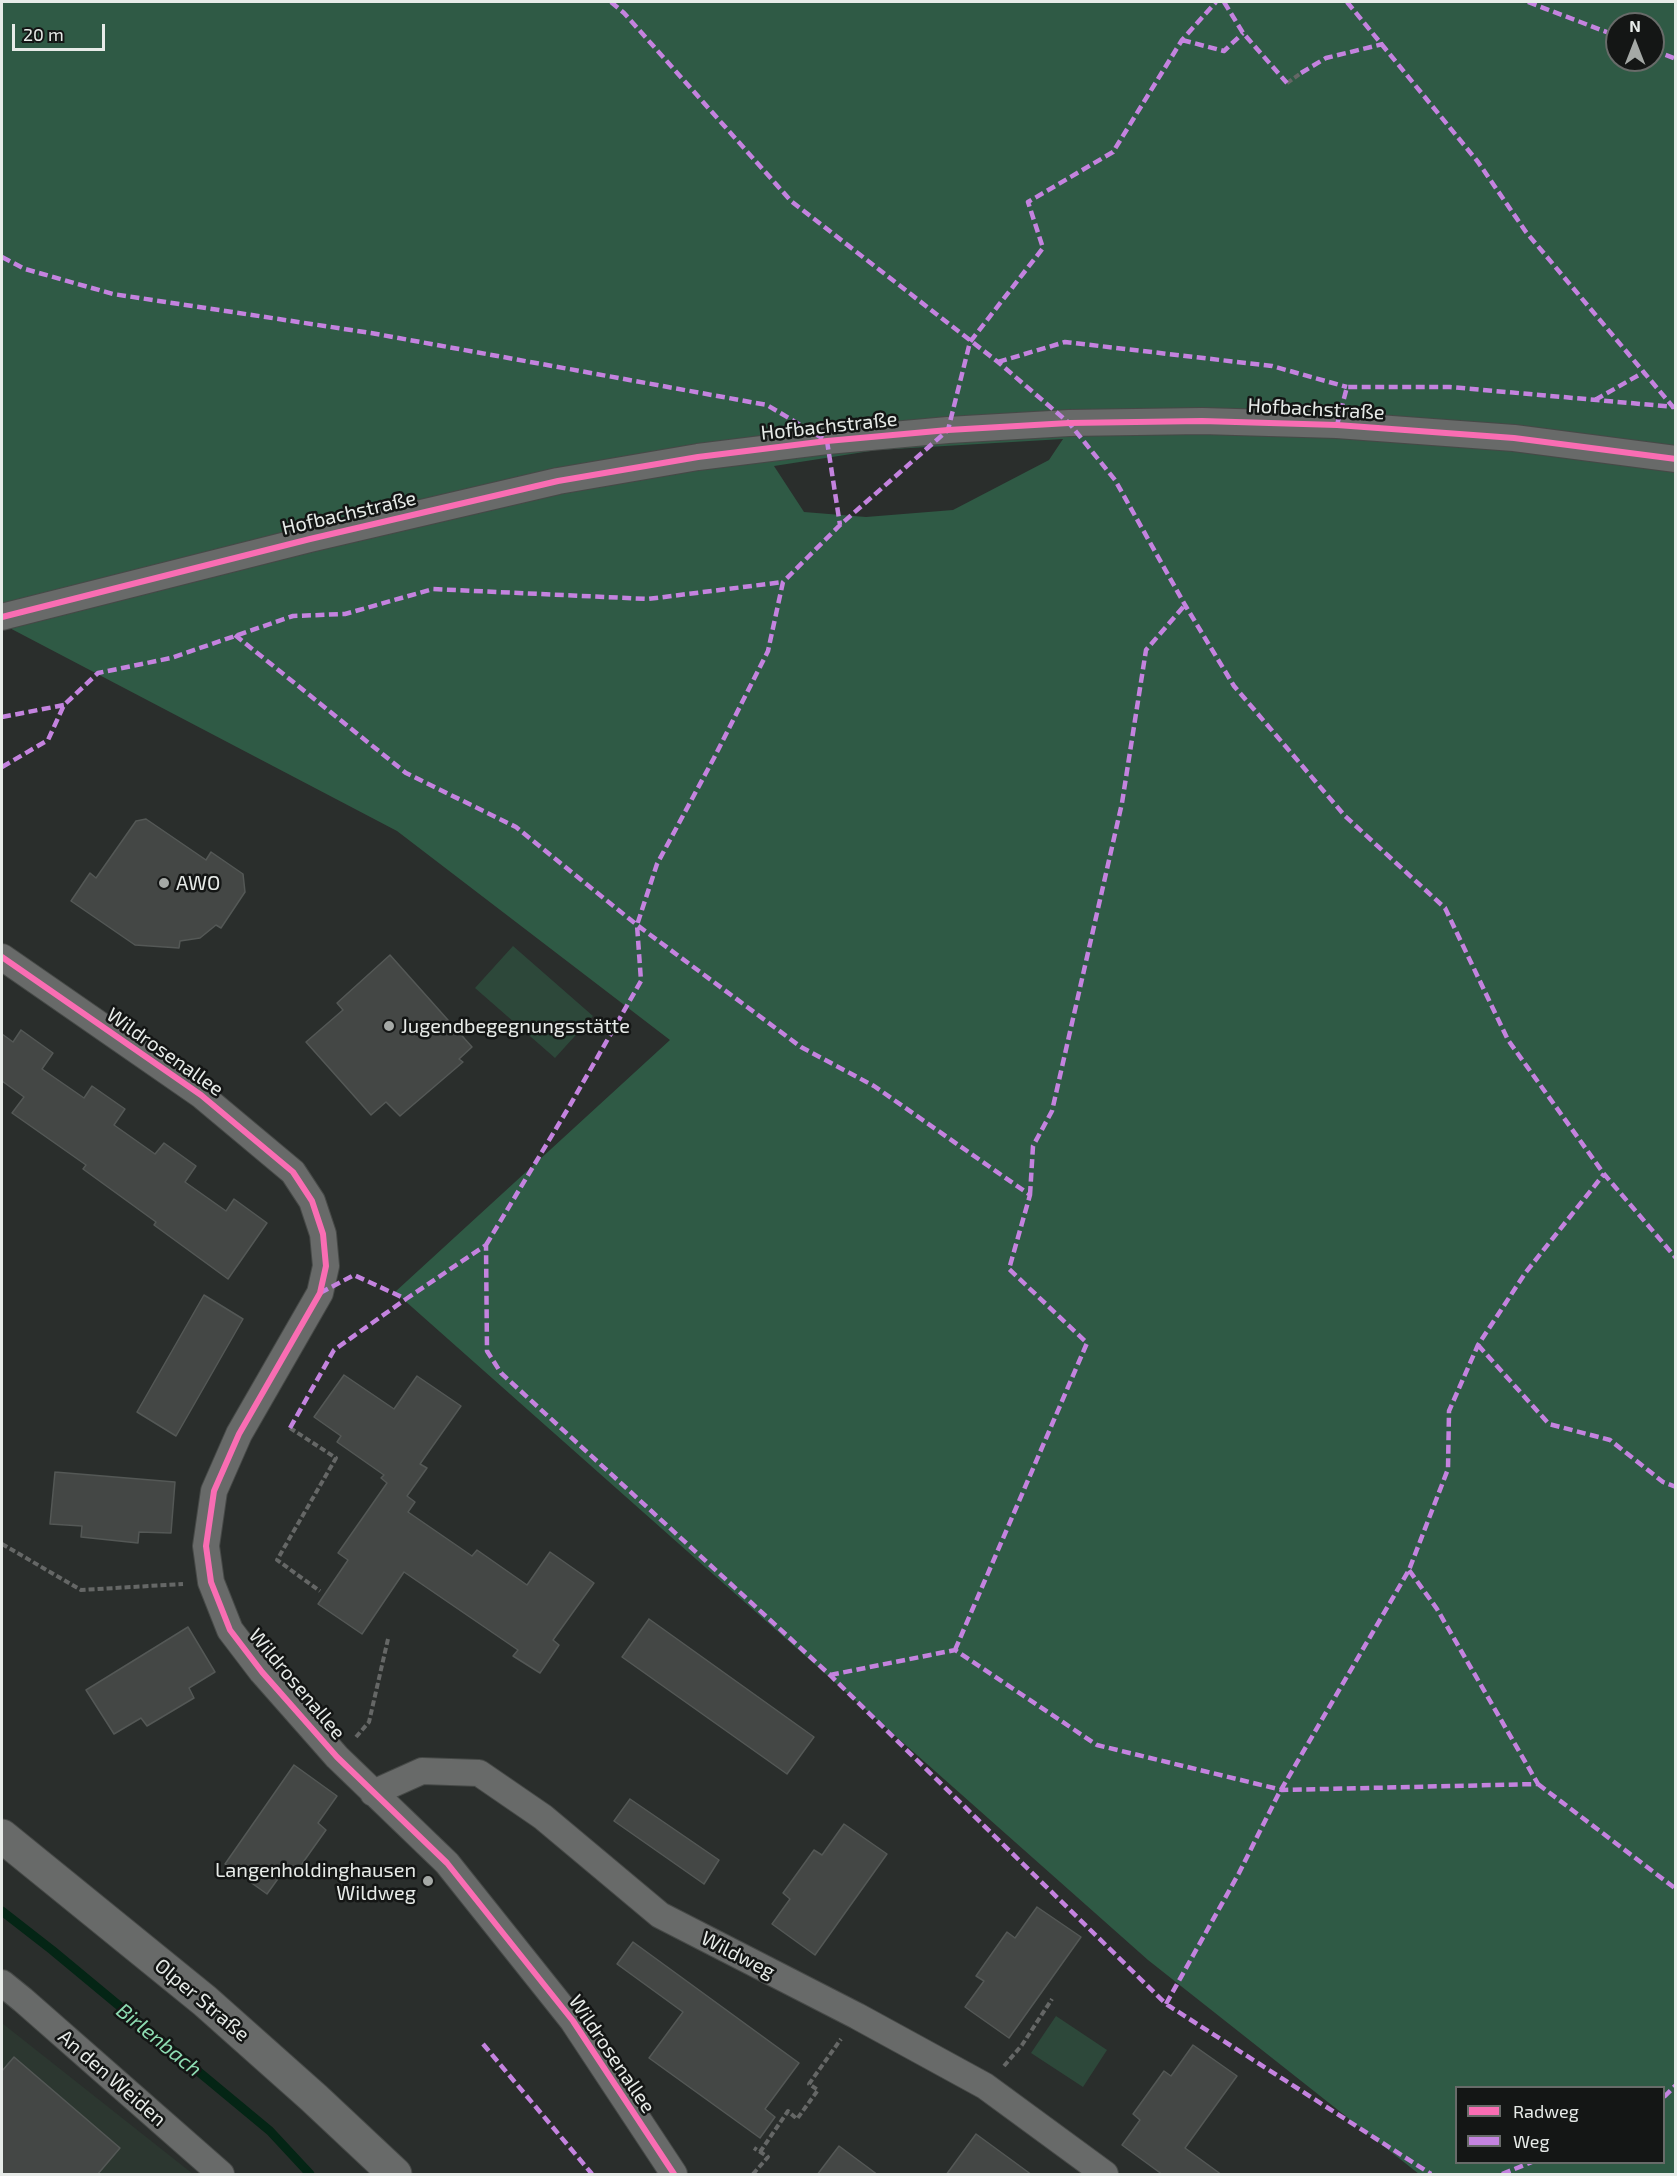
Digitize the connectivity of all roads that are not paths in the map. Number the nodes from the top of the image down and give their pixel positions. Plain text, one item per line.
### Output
1 (1676, 459) edge
2 (2, 617) edge
3 (2, 957) edge
4 (372, 1793) junction
5 (2, 1836) edge
6 (2, 1983) edge
7 (221, 2175) edge
8 (395, 2175) edge
9 (674, 2175) edge
10 (1105, 2175) edge

1 - 2 street, Hofbachstraße
3 - 4 street, Wildrosenallee
4 - 9 street, Wildrosenallee
4 - 10 street, Wildweg
5 - 8 main road, Olper Straße
6 - 7 street, An den Weiden

